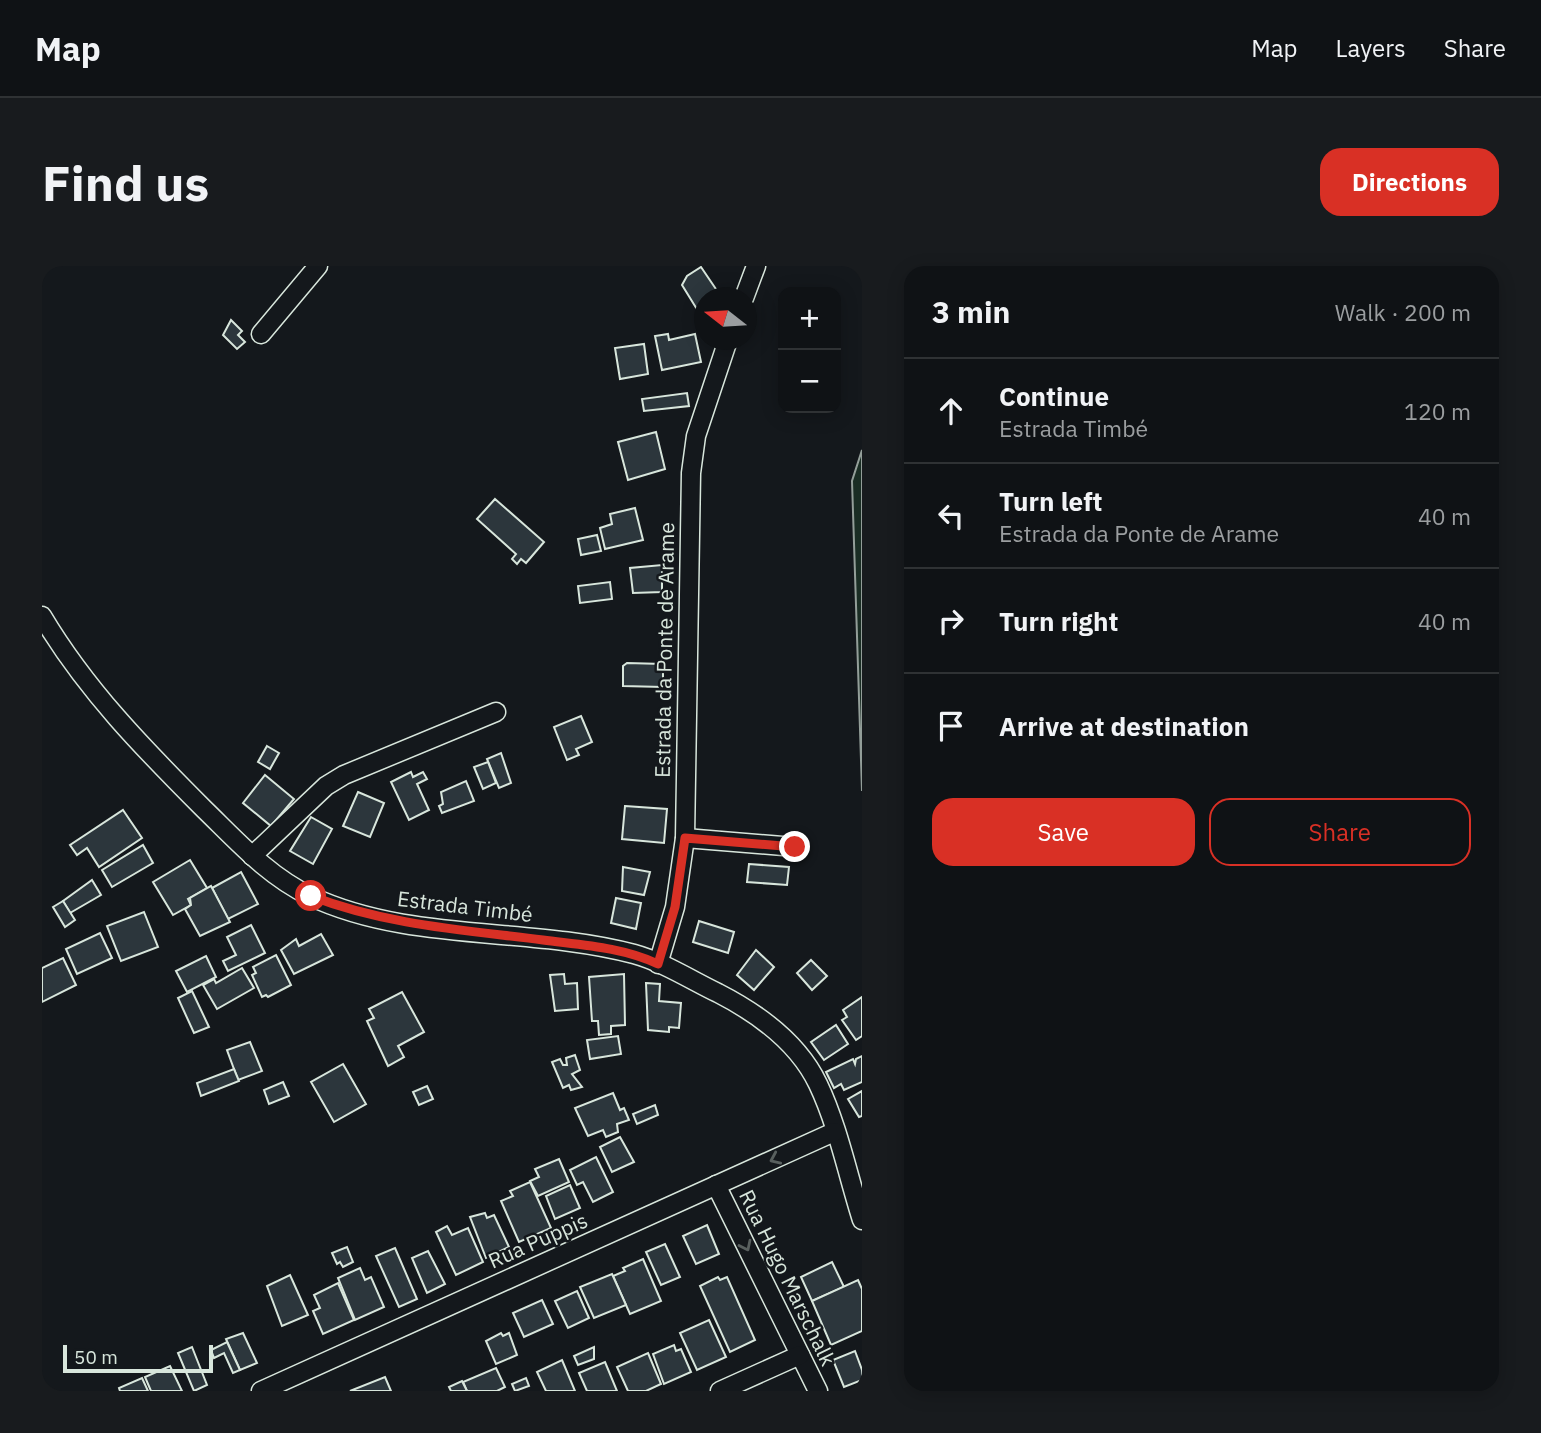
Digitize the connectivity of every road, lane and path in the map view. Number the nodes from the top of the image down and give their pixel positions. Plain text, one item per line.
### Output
1 (318, 266) edge
2 (756, 266) edge
3 (748, 287) edge
4 (261, 334) dead end
5 (725, 350) edge
6 (42, 616) edge
7 (496, 712) dead end
8 (685, 838) junction
9 (795, 847) dead end
10 (252, 856) junction
11 (658, 964) junction
12 (834, 1132) junction
13 (716, 1185) junction
14 (862, 1220) edge
15 (800, 1355) junction
16 (261, 1391) edge
17 (720, 1391) edge
18 (818, 1391) edge

1 - 4 street
2 - 3 street
5 - 8 street, Estrada da Ponte de Arame
6 - 10 street, Estrada Timbé
7 - 10 street
8 - 9 street
8 - 11 street, Estrada da Ponte de Arame
10 - 11 street, Estrada Timbé
11 - 12 street, Estrada Timbé
12 -> 13 street, Rua Puppis
12 - 14 street, Estrada Timbé
13 -> 15 street, Rua Hugo Marschalk
13 - 16 street, Rua Puppis
15 - 17 street
15 - 18 street, Rua Hugo Marschalk

